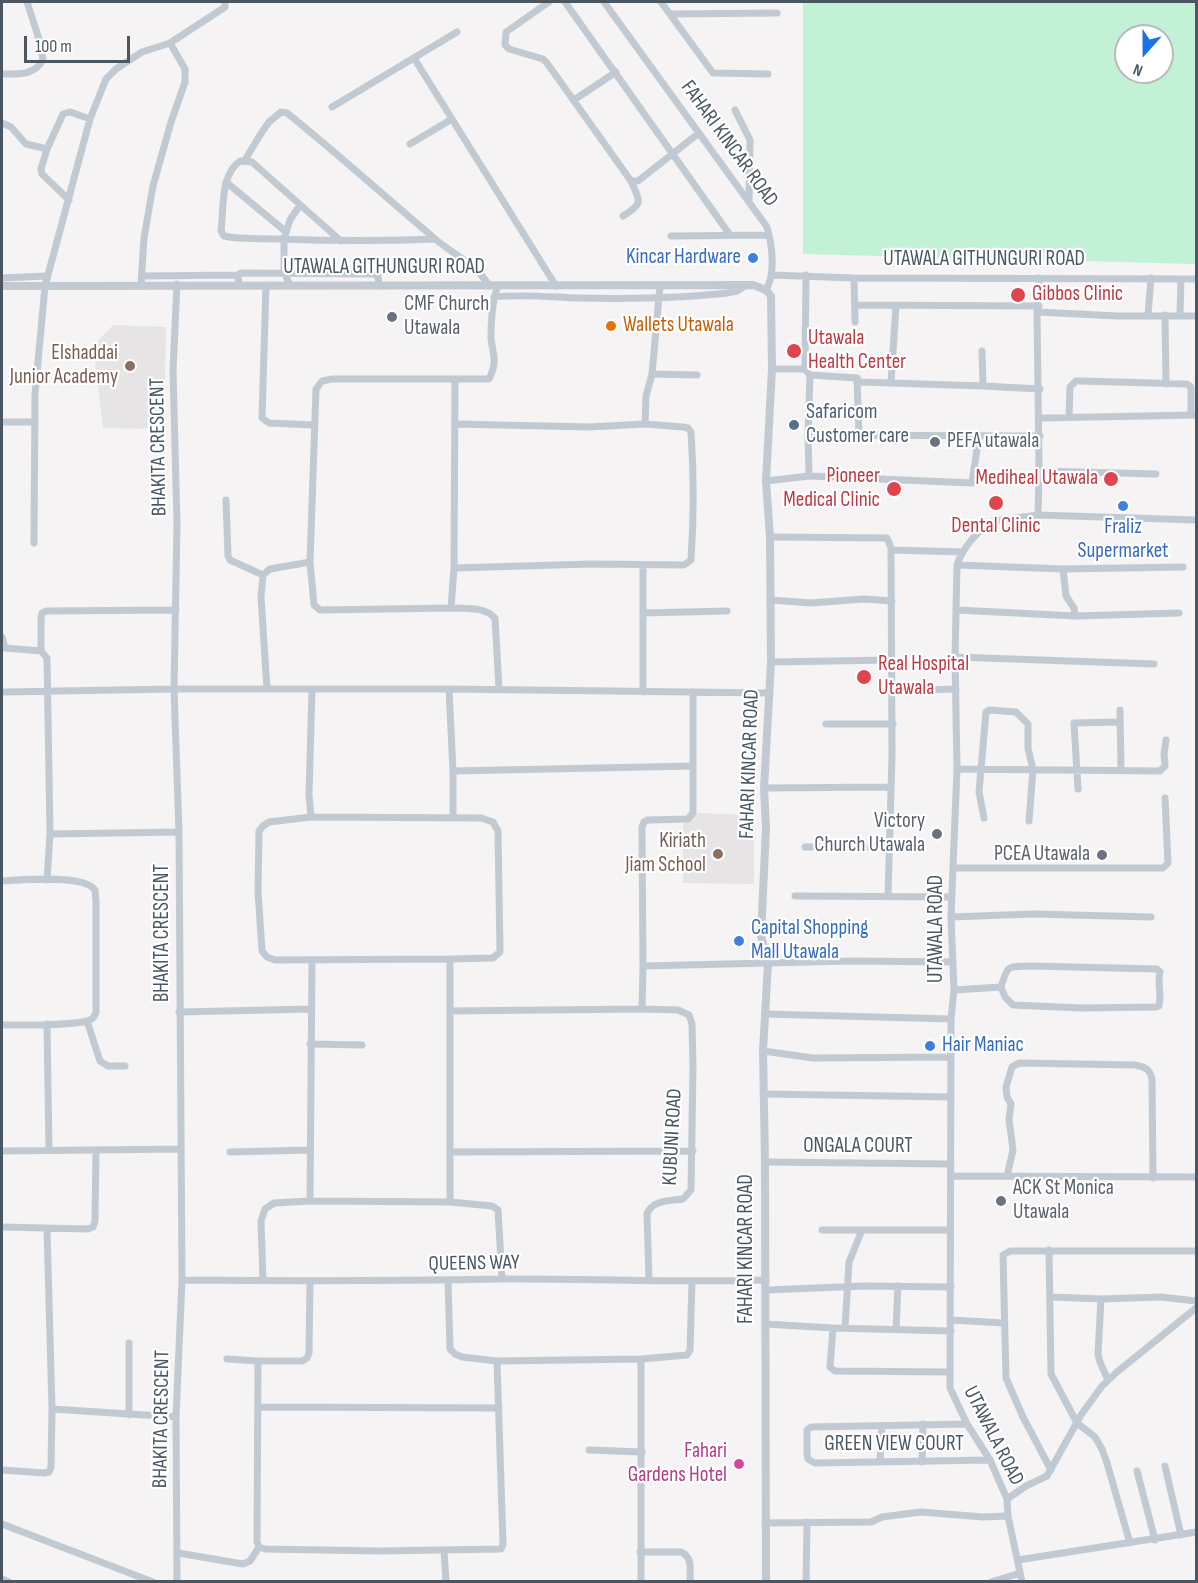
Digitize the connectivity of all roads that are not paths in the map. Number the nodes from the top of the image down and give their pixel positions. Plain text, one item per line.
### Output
1 (27, 2) edge
2 (225, 2) edge
3 (549, 2) edge
4 (565, 2) edge
5 (604, 2) edge
6 (661, 2) edge
7 (670, 14) junction
8 (777, 14) dead end
9 (457, 32) dead end
10 (170, 43) junction
11 (414, 58) junction
12 (616, 72) junction
13 (2, 74) edge
14 (768, 74) dead end
15 (574, 100) junction
16 (332, 107) dead end
17 (735, 110) dead end
18 (90, 119) junction
19 (452, 119) junction
20 (2, 123) edge
21 (699, 133) junction
22 (410, 144) dead end
23 (47, 149) junction
24 (673, 153) junction
25 (245, 160) junction
26 (631, 181) junction
27 (226, 182) junction
28 (69, 200) junction
29 (749, 201) junction
30 (300, 205) junction
31 (623, 216) dead end
32 (285, 231) junction
33 (730, 235) junction
34 (769, 235) junction
35 (671, 236) dead end
36 (284, 239) junction
37 (435, 239) junction
38 (341, 241) junction
39 (284, 272) junction
40 (331, 274) junction
41 (238, 275) junction
42 (772, 275) junction
43 (806, 275) junction
44 (47, 276) junction
45 (142, 276) junction
46 (2, 278) edge
47 (854, 278) junction
48 (1039, 278) junction
49 (1151, 278) junction
50 (1181, 279) junction
51 (1197, 279) edge
52 (177, 284) junction
53 (141, 285) junction
54 (239, 285) junction
55 (266, 285) junction
56 (290, 285) junction
57 (331, 285) junction
58 (660, 285) junction
59 (746, 285) junction
60 (2, 286) edge
61 (45, 286) junction
62 (379, 286) junction
63 (494, 286) junction
64 (556, 286) junction
65 (579, 286) junction
66 (697, 286) junction
67 (521, 290) junction
68 (766, 290) junction
69 (697, 296) junction
70 (494, 297) junction
71 (579, 298) junction
72 (659, 299) junction
73 (855, 305) junction
74 (896, 305) junction
75 (1038, 309) junction
76 (1148, 315) junction
77 (1164, 315) junction
78 (1180, 315) junction
79 (1197, 316) edge
80 (855, 322) dead end
81 (982, 351) dead end
82 (772, 369) junction
83 (808, 372) junction
84 (652, 374) junction
85 (697, 375) dead end
86 (857, 378) junction
87 (455, 379) junction
88 (891, 383) junction
89 (1166, 384) junction
90 (983, 386) junction
91 (1040, 389) junction
92 (1194, 415) edge
93 (1069, 417) junction
94 (1040, 418) junction
95 (2, 422) edge
96 (35, 422) junction
97 (455, 424) junction
98 (645, 424) junction
99 (314, 425) junction
100 (808, 435) junction
101 (859, 435) junction
102 (979, 435) junction
103 (1040, 436) junction
104 (1041, 471) junction
105 (1156, 474) dead end
106 (809, 476) junction
107 (766, 481) junction
108 (226, 500) dead end
109 (1038, 515) junction
110 (1197, 520) edge
111 (770, 537) junction
112 (34, 543) dead end
113 (891, 550) junction
114 (963, 552) junction
115 (310, 562) junction
116 (957, 565) junction
117 (643, 566) junction
118 (1183, 567) dead end
119 (454, 568) junction
120 (1063, 568) junction
121 (263, 575) junction
122 (771, 600) junction
123 (892, 601) junction
124 (451, 608) junction
125 (176, 610) junction
126 (957, 610) junction
127 (727, 611) dead end
128 (643, 613) junction
129 (1179, 613) dead end
130 (1076, 615) junction
131 (2, 637) edge
132 (41, 651) junction
133 (955, 657) junction
134 (892, 660) junction
135 (771, 662) junction
136 (1154, 664) dead end
137 (956, 688) junction
138 (174, 689) junction
139 (267, 689) junction
140 (312, 689) junction
141 (449, 689) junction
142 (499, 689) junction
143 (47, 691) junction
144 (892, 691) junction
145 (2, 692) edge
146 (643, 692) junction
147 (693, 692) junction
148 (770, 693) junction
149 (1120, 710) dead end
150 (1120, 722) junction
151 (826, 724) dead end
152 (893, 724) junction
153 (1166, 740) dead end
154 (693, 766) junction
155 (982, 768) junction
156 (957, 769) junction
157 (1033, 770) junction
158 (1078, 770) junction
159 (1121, 770) junction
160 (453, 771) junction
161 (891, 787) junction
162 (764, 788) junction
163 (1078, 789) dead end
164 (1165, 798) dead end
165 (311, 817) junction
166 (453, 818) junction
167 (984, 818) dead end
168 (1029, 821) dead end
169 (179, 832) junction
170 (50, 834) junction
171 (805, 847) dead end
172 (889, 848) junction
173 (953, 868) junction
174 (47, 880) junction
175 (2, 881) edge
176 (795, 896) dead end
177 (888, 896) junction
178 (951, 897) junction
179 (951, 917) junction
180 (1151, 917) dead end
181 (450, 959) junction
182 (312, 961) junction
183 (952, 962) junction
184 (768, 963) junction
185 (643, 966) junction
186 (1000, 987) junction
187 (954, 990) junction
188 (311, 1009) junction
189 (642, 1009) junction
190 (450, 1011) junction
191 (179, 1012) junction
192 (765, 1014) junction
193 (951, 1019) junction
194 (87, 1021) junction
195 (47, 1024) junction
196 (2, 1025) edge
197 (310, 1044) junction
198 (363, 1045) dead end
199 (763, 1052) junction
200 (951, 1057) junction
201 (124, 1066) dead end
202 (765, 1094) junction
203 (951, 1097) junction
204 (181, 1149) junction
205 (49, 1150) junction
206 (96, 1150) junction
207 (310, 1150) junction
208 (2, 1151) edge
209 (693, 1151) junction
210 (230, 1152) dead end
211 (451, 1152) junction
212 (765, 1162) junction
213 (951, 1164) junction
214 (951, 1176) junction
215 (1007, 1176) junction
216 (1197, 1177) edge
217 (1153, 1178) junction
218 (310, 1201) junction
219 (450, 1202) junction
220 (2, 1227) edge
221 (47, 1229) junction
222 (822, 1230) dead end
223 (862, 1230) junction
224 (950, 1230) junction
225 (1049, 1250) junction
226 (1197, 1251) edge
227 (502, 1279) junction
228 (182, 1280) junction
229 (766, 1280) junction
230 (263, 1281) junction
231 (310, 1281) junction
232 (448, 1281) junction
233 (649, 1281) junction
234 (692, 1282) junction
235 (898, 1286) junction
236 (848, 1287) junction
237 (951, 1287) junction
238 (765, 1290) junction
239 (1051, 1297) junction
240 (1101, 1299) junction
241 (1197, 1300) edge
242 (1197, 1308) edge
243 (951, 1320) junction
244 (1003, 1323) junction
245 (765, 1324) junction
246 (833, 1328) junction
247 (845, 1328) junction
248 (896, 1329) junction
249 (951, 1330) junction
250 (129, 1343) dead end
251 (227, 1359) dead end
252 (641, 1359) junction
253 (497, 1360) junction
254 (258, 1361) junction
255 (949, 1372) junction
256 (1108, 1380) junction
257 (258, 1407) junction
258 (499, 1408) junction
259 (52, 1409) junction
260 (129, 1415) junction
261 (176, 1418) junction
262 (1077, 1423) junction
263 (924, 1424) junction
264 (967, 1424) junction
265 (882, 1426) junction
266 (589, 1449) dead end
267 (642, 1452) junction
268 (990, 1460) junction
269 (880, 1462) junction
270 (922, 1462) junction
271 (1165, 1466) dead end
272 (2, 1470) edge
273 (1051, 1470) junction
274 (1137, 1471) dead end
275 (1007, 1499) junction
276 (1008, 1516) junction
277 (807, 1522) junction
278 (765, 1523) junction
279 (2, 1524) edge
280 (1197, 1532) edge
281 (1181, 1535) junction
282 (1155, 1540) junction
283 (1130, 1544) junction
284 (259, 1547) junction
285 (444, 1550) junction
286 (640, 1552) junction
287 (178, 1553) junction
288 (1018, 1560) junction
289 (1020, 1573) junction
290 (2, 1579) edge
291 (9, 1581) edge
292 (153, 1581) edge
293 (177, 1581) edge
294 (446, 1581) edge
295 (642, 1581) edge
296 (690, 1581) edge
297 (766, 1581) edge
298 (806, 1581) edge
299 (991, 1581) edge
300 (1022, 1581) edge

1 - 13 street
2 - 10 street
3 - 15 street
4 - 12 street
5 - 21 street, FAHARI KINCAR ROAD
6 - 7 street
7 - 8 street
7 - 14 street
9 - 11 street
10 - 18 street
10 - 45 street
11 - 16 street
11 - 19 street
12 - 15 street
12 - 24 street
15 - 26 street
17 - 29 street
18 - 23 street
18 - 28 street
19 - 22 street
19 - 64 street
20 - 23 street
21 - 24 street
21 - 29 street, FAHARI KINCAR ROAD
23 - 28 street
24 - 26 street
24 - 33 street
25 - 27 street
25 - 30 street
25 - 37 street
26 - 31 street
27 - 32 street
27 - 36 street
28 - 44 street
29 - 34 street, FAHARI KINCAR ROAD
30 - 32 street
30 - 38 street
32 - 36 street
33 - 34 street
33 - 35 street
34 - 42 street, FAHARI KINCAR ROAD
36 - 38 street
36 - 39 street
37 - 38 street
37 - 63 street
39 - 40 street
39 - 41 street
39 - 56 street
40 - 57 street
40 - 62 street
41 - 45 street
41 - 54 street
42 - 43 street, UTAWALA GITHUNGURI ROAD
42 - 68 street, FAHARI KINCAR ROAD
43 - 47 street, UTAWALA GITHUNGURI ROAD
43 - 83 street
44 - 46 street
44 - 61 street
45 - 53 street
47 - 48 street, UTAWALA GITHUNGURI ROAD
47 - 73 street
48 - 49 street, UTAWALA GITHUNGURI ROAD
48 - 75 street
49 - 50 street, UTAWALA GITHUNGURI ROAD
49 - 76 street
50 - 51 street, UTAWALA GITHUNGURI ROAD
50 - 78 street
52 - 53 street, UTAWALA GITHUNGURI ROAD
52 - 54 street, UTAWALA GITHUNGURI ROAD
52 - 125 street, BHAKITA CRESCENT
53 - 61 street, UTAWALA GITHUNGURI ROAD
54 - 55 street, UTAWALA GITHUNGURI ROAD
55 - 56 street, UTAWALA GITHUNGURI ROAD
55 - 99 street
56 - 57 street, UTAWALA GITHUNGURI ROAD
57 - 62 street, UTAWALA GITHUNGURI ROAD
58 - 65 street, UTAWALA GITHUNGURI ROAD
58 - 66 street, UTAWALA GITHUNGURI ROAD
58 - 72 street
59 - 66 street, UTAWALA GITHUNGURI ROAD
59 - 68 street, UTAWALA GITHUNGURI ROAD
59 - 69 street
60 - 61 street, UTAWALA GITHUNGURI ROAD
61 - 96 street
62 - 63 street, UTAWALA GITHUNGURI ROAD
63 - 67 street, UTAWALA GITHUNGURI ROAD
63 - 70 street
64 - 65 street, UTAWALA GITHUNGURI ROAD
64 - 67 street, UTAWALA GITHUNGURI ROAD
65 - 71 street
66 - 69 street
67 - 70 street
67 - 71 street
68 - 82 street, FAHARI KINCAR ROAD
69 - 72 street
70 - 87 street
71 - 72 street
72 - 84 street
73 - 74 street
73 - 80 street
74 - 75 street
74 - 88 street
75 - 76 street
75 - 91 street
76 - 77 street
77 - 78 street
77 - 89 street
78 - 79 street
81 - 90 street
82 - 83 street
82 - 107 street, FAHARI KINCAR ROAD
83 - 86 street
83 - 100 street
84 - 85 street
84 - 98 street
86 - 88 street
86 - 101 street
87 - 97 street
87 - 99 street
88 - 90 street
89 - 92 street
89 - 93 street
90 - 91 street
91 - 94 street
92 - 93 street
93 - 94 street
94 - 103 street
95 - 96 street
96 - 112 street
97 - 98 street
97 - 119 street
98 - 117 street
99 - 115 street
100 - 101 street
100 - 106 street
101 - 102 street
102 - 103 street
102 - 106 street
103 - 104 street
104 - 105 street
104 - 109 street
106 - 107 street
107 - 111 street, FAHARI KINCAR ROAD
108 - 121 street
109 - 110 street, UTAWALA ROAD
109 - 114 street, UTAWALA ROAD
111 - 113 street
111 - 122 street, FAHARI KINCAR ROAD
113 - 114 street
113 - 123 street
114 - 116 street, UTAWALA ROAD
115 - 121 street
115 - 124 street
116 - 120 street
116 - 126 street, UTAWALA ROAD
117 - 119 street
117 - 128 street
118 - 120 street
119 - 124 street
120 - 130 street
121 - 139 street
122 - 123 street
122 - 135 street, FAHARI KINCAR ROAD
123 - 134 street
124 - 142 street
125 - 132 street
125 - 138 street, BHAKITA CRESCENT
126 - 130 street
126 - 133 street, UTAWALA ROAD
127 - 128 street
128 - 146 street
129 - 130 street
131 - 132 street
132 - 143 street
133 - 136 street
133 - 137 street, UTAWALA ROAD
134 - 135 street
134 - 144 street
135 - 148 street, FAHARI KINCAR ROAD
137 - 144 street
137 - 156 street, UTAWALA ROAD
138 - 139 street
138 - 143 street
138 - 169 street, BHAKITA CRESCENT
139 - 140 street
140 - 141 street
140 - 165 street
141 - 142 street
141 - 160 street
142 - 146 street
143 - 145 street
143 - 170 street
144 - 152 street
146 - 147 street
147 - 148 street
147 - 154 street
148 - 162 street, FAHARI KINCAR ROAD
149 - 150 street
150 - 158 street
150 - 159 street
151 - 152 street
152 - 161 street
153 - 159 street
154 - 160 street
154 - 185 street
155 - 156 street
155 - 157 street
155 - 157 street
155 - 167 street
156 - 173 street, UTAWALA ROAD
157 - 158 street
157 - 168 street
158 - 159 street
158 - 163 street
160 - 166 street
161 - 162 street
161 - 172 street
162 - 184 street, FAHARI KINCAR ROAD
164 - 173 street
165 - 166 street
165 - 182 street
166 - 181 street
169 - 170 street
169 - 191 street, BHAKITA CRESCENT
170 - 174 street
171 - 172 street
172 - 177 street
173 - 178 street, UTAWALA ROAD
174 - 175 street
174 - 194 street
176 - 177 street
177 - 178 street
178 - 179 street, UTAWALA ROAD
179 - 180 street
179 - 183 street, UTAWALA ROAD
181 - 182 street
181 - 190 street
182 - 188 street
183 - 184 street
183 - 187 street, UTAWALA ROAD
184 - 185 street
184 - 192 street, FAHARI KINCAR ROAD
185 - 189 street
186 - 186 street
186 - 187 street
187 - 193 street, UTAWALA ROAD
188 - 191 street
188 - 197 street
189 - 190 street
189 - 209 street, KUBUNI ROAD
190 - 211 street
191 - 204 street, BHAKITA CRESCENT
192 - 193 street
192 - 199 street, FAHARI KINCAR ROAD
193 - 200 street, UTAWALA ROAD
194 - 195 street
194 - 201 street
195 - 196 street
195 - 205 street
197 - 198 street
197 - 207 street
199 - 200 street
199 - 202 street, FAHARI KINCAR ROAD
200 - 203 street, UTAWALA ROAD
202 - 203 street
202 - 212 street, FAHARI KINCAR ROAD
203 - 213 street, UTAWALA ROAD
204 - 206 street
204 - 228 street, BHAKITA CRESCENT
205 - 206 street
205 - 208 street
206 - 221 street
207 - 210 street
207 - 218 street
209 - 211 street
209 - 233 street, KUBUNI ROAD
211 - 219 street
212 - 213 street, ONGALA COURT
212 - 229 street, FAHARI KINCAR ROAD
213 - 214 street, UTAWALA ROAD
214 - 215 street
214 - 224 street, UTAWALA ROAD
215 - 217 street
215 - 217 street
216 - 217 street
218 - 219 street
218 - 230 street
219 - 227 street
220 - 221 street
221 - 259 street
222 - 223 street
223 - 224 street
223 - 236 street
224 - 237 street, UTAWALA ROAD
225 - 226 street
225 - 239 street
225 - 244 street
227 - 232 street, QUEENS WAY
227 - 233 street, QUEENS WAY
228 - 230 street, QUEENS WAY
228 - 261 street, BHAKITA CRESCENT
229 - 234 street, QUEENS WAY
229 - 238 street, FAHARI KINCAR ROAD
230 - 231 street, QUEENS WAY
231 - 232 street, QUEENS WAY
231 - 254 street
232 - 253 street
233 - 234 street, QUEENS WAY
234 - 252 street
235 - 236 street
235 - 237 street
235 - 248 street
236 - 238 street
236 - 247 street
237 - 243 street, UTAWALA ROAD
238 - 245 street, FAHARI KINCAR ROAD
239 - 240 street
239 - 262 street
240 - 241 street
240 - 256 street
242 - 256 street
243 - 244 street
243 - 249 street, UTAWALA ROAD
244 - 273 street
245 - 246 street
245 - 278 street, FAHARI KINCAR ROAD
246 - 247 street
246 - 255 street
247 - 248 street
248 - 249 street
249 - 255 street, UTAWALA ROAD
250 - 260 street
251 - 254 street
252 - 253 street
252 - 267 street
253 - 258 street
254 - 257 street
255 - 264 street, UTAWALA ROAD
256 - 262 street
257 - 258 street
257 - 284 street
258 - 285 street
259 - 260 street
259 - 272 street
260 - 261 street
261 - 287 street, BHAKITA CRESCENT
262 - 273 street
262 - 283 street
263 - 264 street, GREEN VIEW COURT
263 - 265 street, GREEN VIEW COURT
263 - 270 street
264 - 268 street, UTAWALA ROAD
265 - 269 street
265 - 269 street, GREEN VIEW COURT
266 - 267 street
267 - 286 street
268 - 270 street, GREEN VIEW COURT
268 - 275 street, UTAWALA ROAD
269 - 270 street, GREEN VIEW COURT
271 - 281 street
273 - 275 street
274 - 282 street
275 - 276 street, UTAWALA ROAD
276 - 277 street
276 - 288 street, UTAWALA ROAD
277 - 278 street
277 - 298 street
278 - 297 street, FAHARI KINCAR ROAD
279 - 292 street
280 - 281 street
281 - 282 street
282 - 283 street
283 - 288 street
284 - 285 street
284 - 287 street
285 - 294 street
286 - 295 street
286 - 296 street
287 - 293 street, BHAKITA CRESCENT
288 - 289 street, UTAWALA ROAD
289 - 299 street
289 - 300 street, UTAWALA ROAD
290 - 291 street

